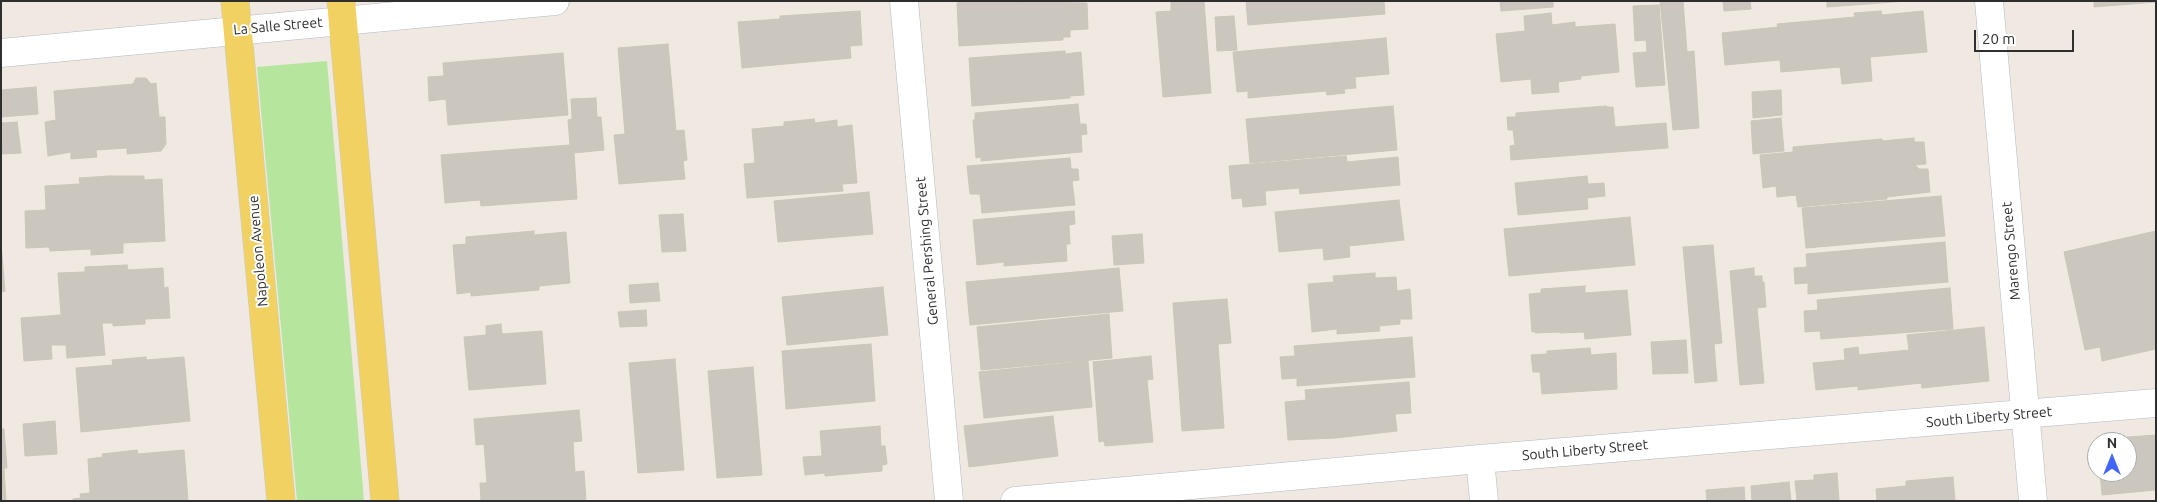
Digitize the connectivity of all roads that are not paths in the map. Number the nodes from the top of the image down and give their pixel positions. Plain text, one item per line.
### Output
1 (235, 1) edge
2 (555, 1) edge
3 (904, 1) edge
4 (1990, 1) edge
5 (341, 10) edge
6 (238, 30) junction
7 (1, 53) edge
8 (2156, 403) edge
9 (2025, 415) junction
10 (1480, 458) junction
11 (281, 501) edge
12 (385, 501) edge
13 (949, 501) edge
14 (1015, 501) edge
15 (1484, 501) edge
16 (2033, 501) edge

1 - 6 main road, Napoleon Avenue
2 - 5 street, La Salle Street
3 - 13 street, General Pershing Street
4 - 9 street, Marengo Street
5 - 6 street, La Salle Street
5 - 12 main road
6 - 7 street, La Salle Street
6 - 11 main road, Napoleon Avenue
8 - 9 street, South Liberty Street
9 - 10 street, South Liberty Street
9 - 16 street, Marengo Street
10 - 14 street, South Liberty Street
10 - 15 street

